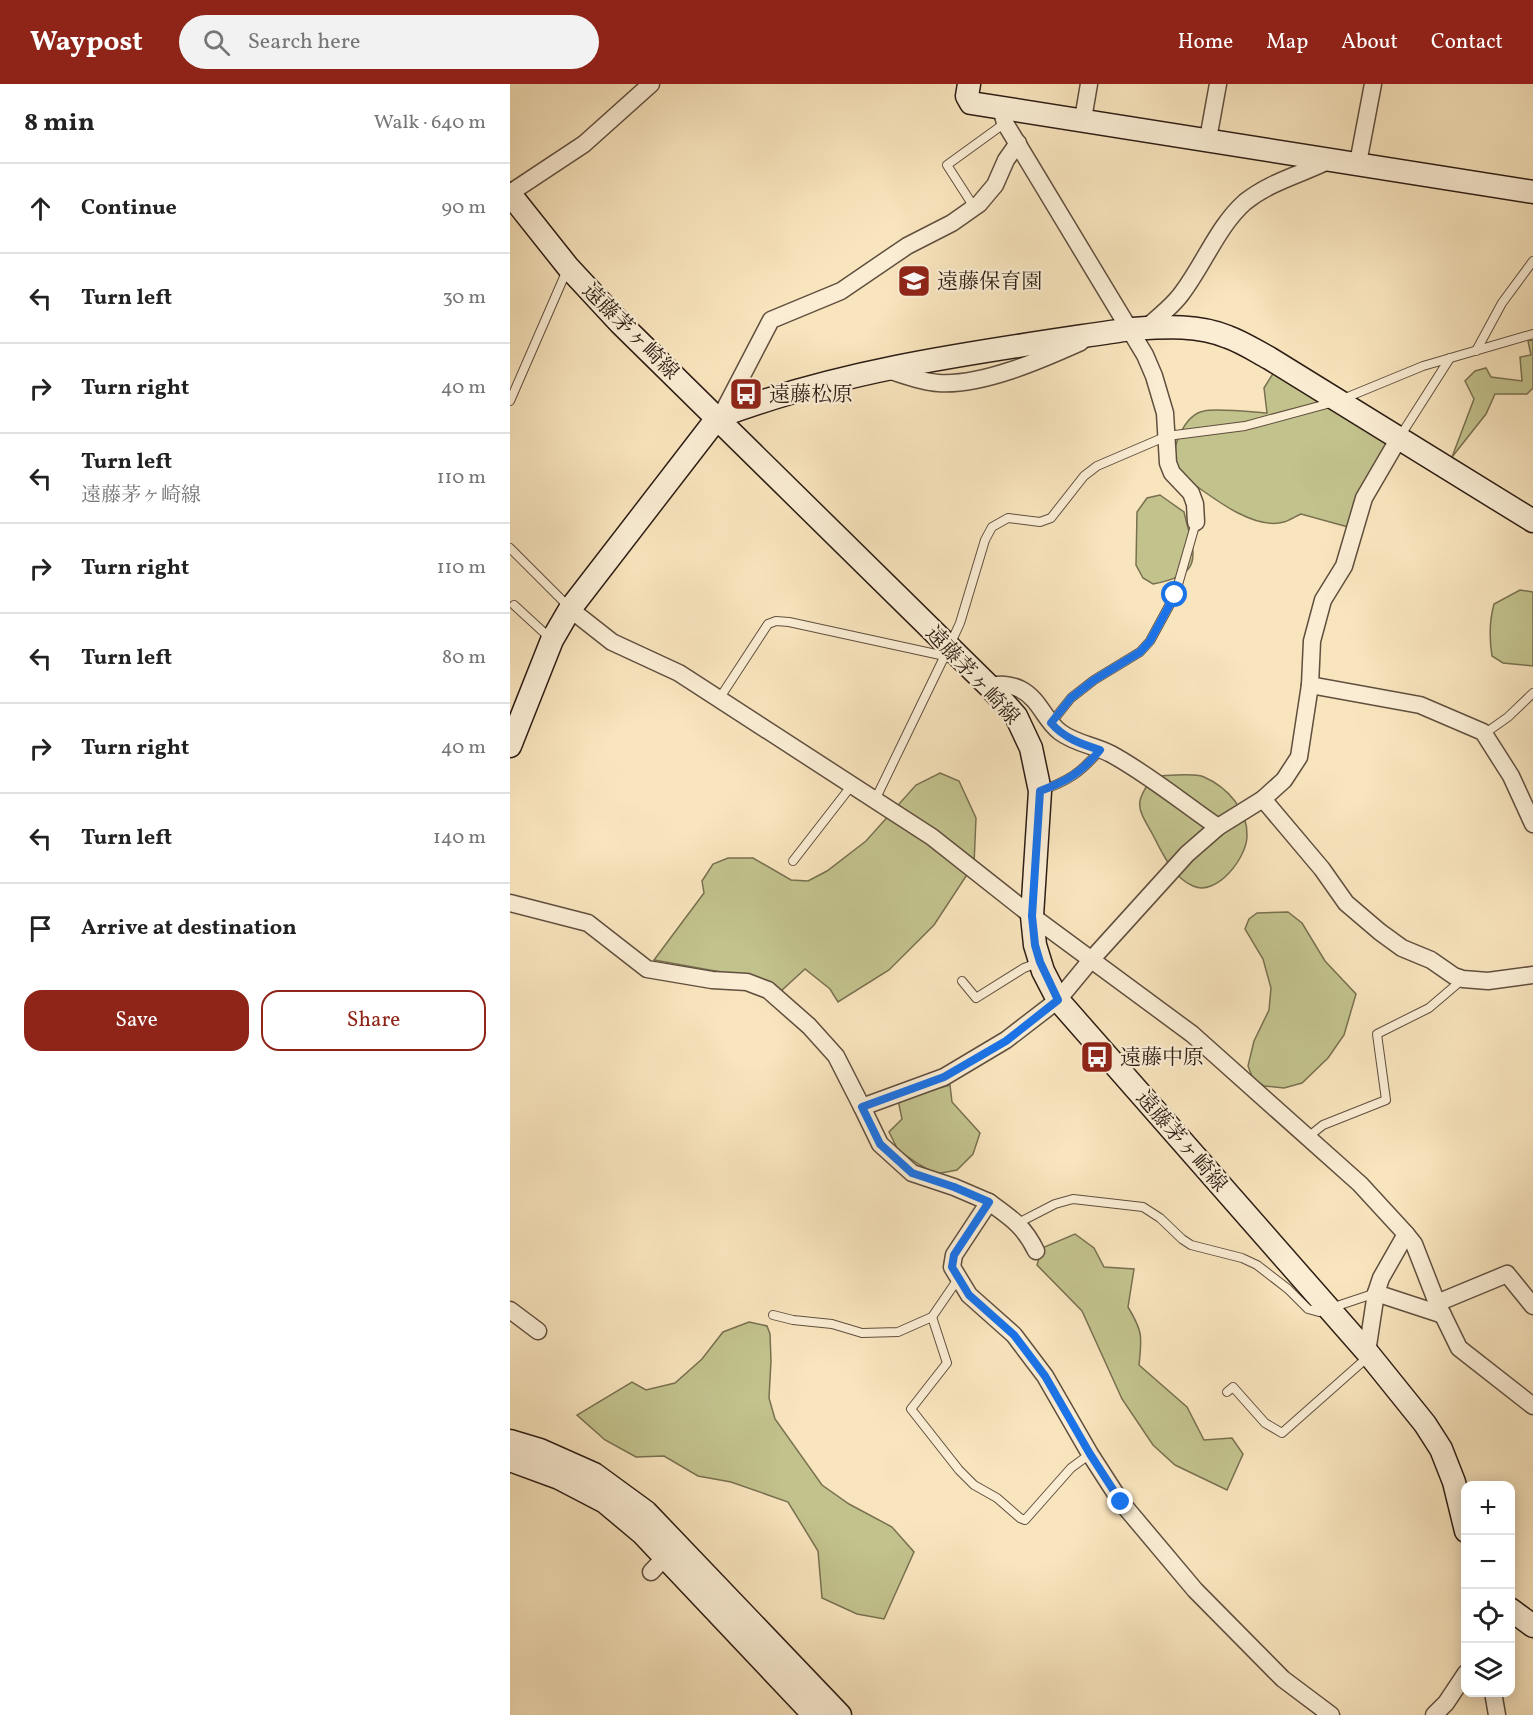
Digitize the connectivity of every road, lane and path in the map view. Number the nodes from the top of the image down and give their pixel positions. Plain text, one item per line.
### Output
1 (651, 84) edge
2 (969, 84) edge
3 (1089, 84) edge
4 (1218, 84) edge
5 (1373, 84) edge
6 (1003, 115) junction
7 (1083, 119) junction
8 (1208, 139) junction
9 (1018, 143) junction
10 (1332, 159) junction
11 (1358, 163) junction
12 (1533, 192) edge
13 (510, 193) edge
14 (974, 207) junction
15 (1533, 261) edge
16 (568, 267) junction
17 (1138, 329) junction
18 (1533, 334) edge
19 (1476, 351) junction
20 (1450, 358) junction
21 (510, 401) edge
22 (1338, 401) junction
23 (719, 416) junction
24 (1167, 435) junction
25 (1399, 438) junction
26 (1533, 521) edge
27 (1196, 522) joint
28 (510, 548) edge
29 (513, 605) dead end
30 (570, 609) junction
31 (552, 640) junction
32 (947, 651) junction
33 (1310, 685) junction
34 (989, 686) junction
35 (1533, 693) edge
36 (719, 699) junction
37 (1051, 723) junction
38 (1484, 734) junction
39 (510, 746) edge
40 (1100, 750) junction
41 (852, 785) junction
42 (1040, 791) junction
43 (1263, 799) junction
44 (874, 800) junction
45 (1533, 824) edge
46 (1218, 827) junction
47 (793, 861) dead end
48 (510, 903) edge
49 (1032, 916) junction
50 (1091, 960) junction
51 (1040, 962) junction
52 (1533, 975) edge
53 (1463, 979) junction
54 (962, 981) dead end
55 (1058, 1000) junction
56 (862, 1107) junction
57 (1308, 1137) junction
58 (989, 1202) junction
59 (1018, 1223) junction
60 (1406, 1234) junction
61 (1036, 1251) dead end
62 (958, 1279) junction
63 (1376, 1293) junction
64 (1533, 1306) edge
65 (1329, 1309) junction
66 (1440, 1309) junction
67 (510, 1310) edge
68 (773, 1315) dead end
69 (932, 1317) junction
70 (538, 1331) dead end
71 (1368, 1354) junction
72 (1227, 1392) dead end
73 (1533, 1406) edge
74 (510, 1441) edge
75 (1090, 1454) junction
76 (510, 1460) edge
77 (1461, 1511) edge
78 (1515, 1613) edge
79 (1533, 1626) edge
80 (1461, 1680) edge
81 (1494, 1697) edge
82 (814, 1715) edge
83 (840, 1715) edge
84 (1331, 1715) edge
85 (1434, 1715) edge
86 (1497, 1715) edge

1 - 13 street
2 - 6 street
3 - 7 street
4 - 8 street
5 - 11 street
6 - 7 street
6 - 9 street
6 - 14 lane
7 - 8 street
8 - 10 street
9 - 14 street
9 - 17 street
10 - 11 street
10 - 17 street
11 - 12 street
13 - 16 street, 遠藤茅ヶ崎線
14 - 23 street
15 - 19 lane
16 - 21 lane
16 - 23 street, 遠藤茅ヶ崎線
17 - 22 street
17 - 23 street
17 - 24 street
18 - 19 lane
19 - 20 lane
20 - 22 lane
20 - 25 lane
22 - 24 lane
22 - 25 street
23 - 30 street
23 - 32 street, 遠藤茅ヶ崎線
24 - 27 street
24 - 32 lane
25 - 26 street
25 - 33 street
27 - 37 lane
28 - 30 lane
29 - 31 lane
30 - 31 street
30 - 36 street
31 - 39 street
32 - 34 street, 遠藤茅ヶ崎線
32 - 36 lane
32 - 44 lane
33 - 38 street
33 - 43 street
34 - 37 street
34 - 42 street, 遠藤茅ヶ崎線
35 - 38 lane
36 - 41 street
37 - 40 street
38 - 45 street
40 - 42 lane
40 - 46 street
41 - 44 street
41 - 47 lane
42 - 49 street, 遠藤茅ヶ崎線
43 - 46 street
43 - 53 street
44 - 49 street
46 - 50 street
48 - 56 street
49 - 50 street
49 - 51 street, 遠藤茅ヶ崎線
50 - 55 street
50 - 57 street
51 - 54 lane
51 - 55 street, 遠藤茅ヶ崎線
52 - 53 street
53 - 57 lane
55 - 56 street
55 - 65 street, 遠藤茅ヶ崎線
56 - 58 street
57 - 60 street
58 - 59 street
58 - 62 street
59 - 61 street
59 - 65 lane
60 - 63 street
60 - 66 street
62 - 69 lane
62 - 75 street
63 - 65 lane
63 - 66 street
63 - 71 street
64 - 66 street
65 - 71 street, 遠藤茅ヶ崎線
66 - 73 street
67 - 70 street
68 - 69 lane
69 - 75 lane
71 - 72 lane
71 - 77 street, 遠藤茅ヶ崎線
74 - 83 street
75 - 84 street
76 - 82 street
78 - 79 street
80 - 85 street
81 - 86 street

